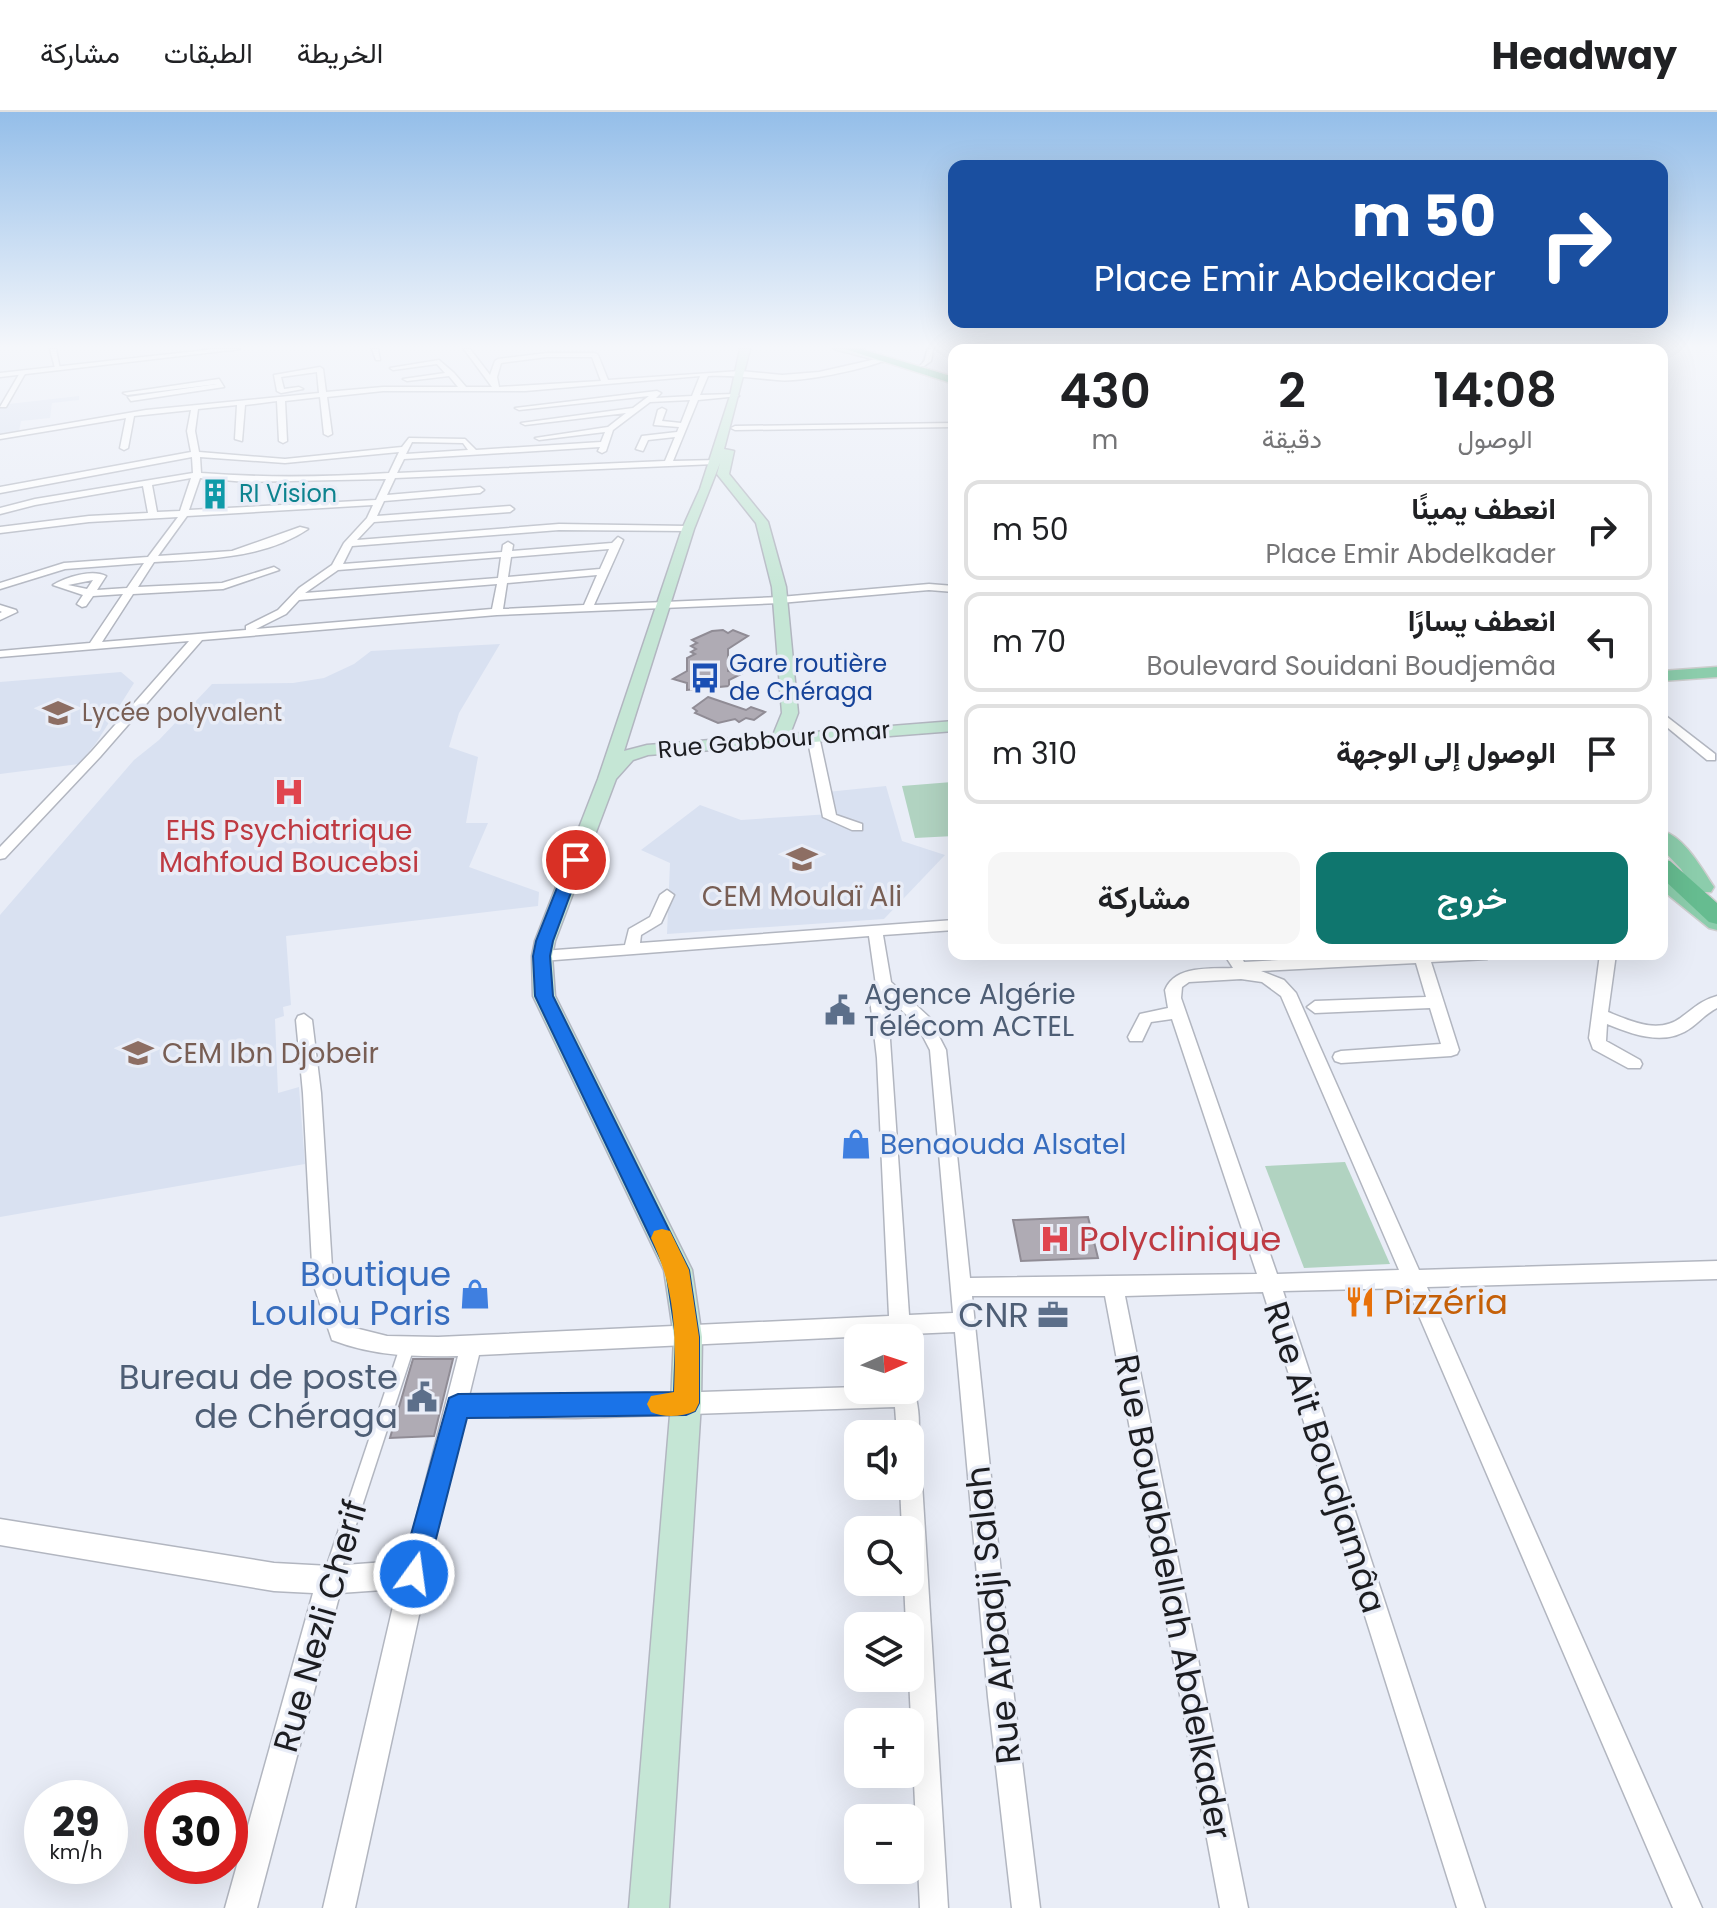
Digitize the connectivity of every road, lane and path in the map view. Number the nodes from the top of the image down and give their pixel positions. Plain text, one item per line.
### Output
1 (25, 433) edge
2 (127, 433) edge
3 (191, 433) edge
4 (239, 433) edge
5 (283, 433) edge
6 (529, 433) edge
7 (591, 433) edge
8 (608, 433) edge
9 (669, 433) edge
10 (681, 433) edge
11 (724, 433) edge
12 (734, 433) edge
13 (0, 437) edge
14 (239, 439) dead end
15 (283, 441) dead end
16 (534, 444) junction
17 (604, 444) junction
18 (124, 448) dead end
19 (640, 449) dead end
20 (515, 450) junction
21 (474, 452) junction
22 (362, 453) junction
23 (403, 453) junction
24 (194, 454) junction
25 (715, 462) junction
26 (668, 463) junction
27 (600, 465) junction
28 (512, 469) junction
29 (196, 475) junction
30 (388, 477) junction
31 (351, 478) junction
32 (28, 483) junction
33 (147, 483) junction
34 (0, 490) edge
35 (480, 490) dead end
36 (738, 491) junction
37 (705, 492) junction
38 (511, 495) dead end
39 (382, 500) junction
40 (35, 502) junction
41 (510, 509) junction
42 (0, 511) edge
43 (184, 512) junction
44 (153, 514) junction
45 (371, 519) junction
46 (34, 525) junction
47 (625, 528) junction
48 (303, 529) dead end
49 (688, 529) junction
50 (0, 530) edge
51 (509, 530) junction
52 (349, 543) junction
53 (615, 546) junction
54 (507, 553) junction
55 (151, 559) junction
56 (336, 567) junction
57 (274, 570) dead end
58 (603, 572) junction
59 (504, 580) junction
60 (0, 586) edge
61 (948, 589) edge
62 (132, 591) junction
63 (297, 597) junction
64 (780, 600) junction
65 (82, 604) dead end
66 (664, 604) junction
67 (588, 607) junction
68 (0, 608) edge
69 (497, 612) junction
70 (0, 617) edge
71 (236, 634) junction
72 (197, 639) junction
73 (93, 647) junction
74 (0, 654) edge
75 (1717, 666) edge
76 (1668, 669) edge
77 (1717, 672) edge
78 (1668, 676) edge
79 (1668, 722) edge
80 (948, 726) edge
81 (620, 735) junction
82 (813, 736) junction
83 (780, 738) junction
84 (647, 750) junction
85 (1711, 757) dead end
86 (607, 779) junction
87 (857, 827) dead end
88 (1668, 843) edge
89 (0, 855) edge
90 (1668, 856) edge
91 (1668, 871) edge
92 (1668, 884) edge
93 (1710, 894) edge
94 (667, 895) dead end
95 (1717, 916) edge
96 (1717, 923) edge
97 (948, 925) edge
98 (875, 930) junction
99 (632, 949) junction
100 (542, 956) junction
101 (1369, 960) edge
102 (1423, 960) edge
103 (1607, 960) edge
104 (1238, 965) edge
105 (884, 985) junction
106 (1435, 1002) junction
107 (1717, 1002) edge
108 (1315, 1007) dead end
109 (1177, 1013) junction
110 (1600, 1015) junction
111 (304, 1020) dead end
112 (1136, 1037) dead end
113 (1341, 1057) dead end
114 (1634, 1064) dead end
115 (1717, 1270) edge
116 (1410, 1277) junction
117 (1270, 1283) junction
118 (961, 1287) junction
119 (1113, 1287) junction
120 (963, 1322) junction
121 (900, 1324) edge
122 (924, 1328) edge
123 (844, 1333) edge
124 (688, 1337) junction
125 (471, 1346) junction
126 (407, 1347) junction
127 (844, 1396) edge
128 (686, 1403) junction
129 (458, 1406) junction
130 (912, 1500) edge
131 (0, 1532) edge
132 (414, 1574) junction
133 (330, 1580) junction
134 (241, 1908) edge
135 (339, 1908) edge
136 (649, 1908) edge
137 (934, 1908) edge
138 (1026, 1908) edge
139 (1234, 1908) edge
140 (1471, 1908) edge
141 (1688, 1908) edge

1 - 13 street
2 - 18 street
3 - 24 street
4 - 14 street
5 - 15 street
6 - 16 street
7 - 16 street
8 - 17 street
9 - 19 street
10 - 26 street
11 - 25 main road
12 - 36 main road
16 - 17 street
16 - 20 street
17 - 27 street
20 - 21 street
20 - 28 street
21 - 23 street
21 - 23 street
22 - 23 street
22 - 24 street
22 - 31 street
23 - 30 street
24 - 29 street
24 - 32 street
25 - 26 street
25 - 37 main road
26 - 27 street
27 - 28 street
28 - 30 street
29 - 31 street
29 - 33 street
29 - 43 street
30 - 31 street
30 - 39 street
32 - 34 street
32 - 40 street
33 - 40 street
33 - 44 street
35 - 39 street
36 - 37 main road
36 - 37 main road
36 - 64 main road
37 - 49 main road
38 - 41 street
39 - 43 street
39 - 45 street
40 - 42 street
40 - 46 street
41 - 45 street
41 - 51 street
43 - 44 street
43 - 55 street
44 - 46 street
45 - 52 street
46 - 50 street
47 - 49 street
47 - 51 street
47 - 53 street
48 - 55 street
49 - 66 main road
51 - 52 street
51 - 54 street
52 - 56 street
53 - 54 street
53 - 58 street
54 - 56 street
54 - 59 street
55 - 60 street
55 - 62 street
56 - 63 street
57 - 62 street
58 - 59 street
58 - 67 street
59 - 63 street
59 - 69 street
61 - 64 street
62 - 65 street
62 - 73 street
63 - 71 street
64 - 66 street
64 - 83 main road
66 - 67 street
66 - 81 main road
67 - 69 street
68 - 70 street
69 - 71 street
71 - 72 street
72 - 73 street
72 - 89 street
73 - 74 street
75 - 76 main road
77 - 78 main road
79 - 85 street
80 - 82 main road, Rue Gabbour Omar
81 - 84 main road
81 - 86 main road
82 - 83 main road, Rue Gabbour Omar
82 - 87 street
83 - 84 main road, Rue Gabbour Omar
84 - 86 main road, Rue Gabbour Omar
86 - 100 main road
88 - 93 main road
90 - 93 highway
91 - 95 highway
92 - 96 main road
94 - 99 street
97 - 98 street
98 - 99 street
98 - 105 street
99 - 100 street
100 - 124 main road
101 - 104 street
102 - 106 street
103 - 110 street
104 - 109 street, Rue Ait Boudjamâa
104 - 116 street
105 - 118 street, Rue Arbadji Salah
105 - 121 street
106 - 108 street
106 - 113 street
107 - 110 street
109 - 112 street
109 - 117 street, Rue Ait Boudjamâa
110 - 114 street
111 - 126 street
115 - 116 street
116 - 117 street
116 - 141 street
117 - 119 street
117 - 140 street, Rue Ait Boudjamâa
118 - 119 street
118 - 120 street, Rue Arbadji Salah
119 - 139 street, Rue Bouabdellah Abdelkader
120 - 122 street
120 - 138 street, Rue Arbadji Salah
123 - 124 street
124 - 125 street
124 - 128 main road
125 - 126 street
125 - 129 street
126 - 133 street, Rue Nezli Cherif
127 - 128 street
128 - 129 street
128 - 136 main road
129 - 132 street
130 - 137 street
131 - 133 street
132 - 133 street
132 - 135 street
133 - 134 street, Rue Nezli Cherif

